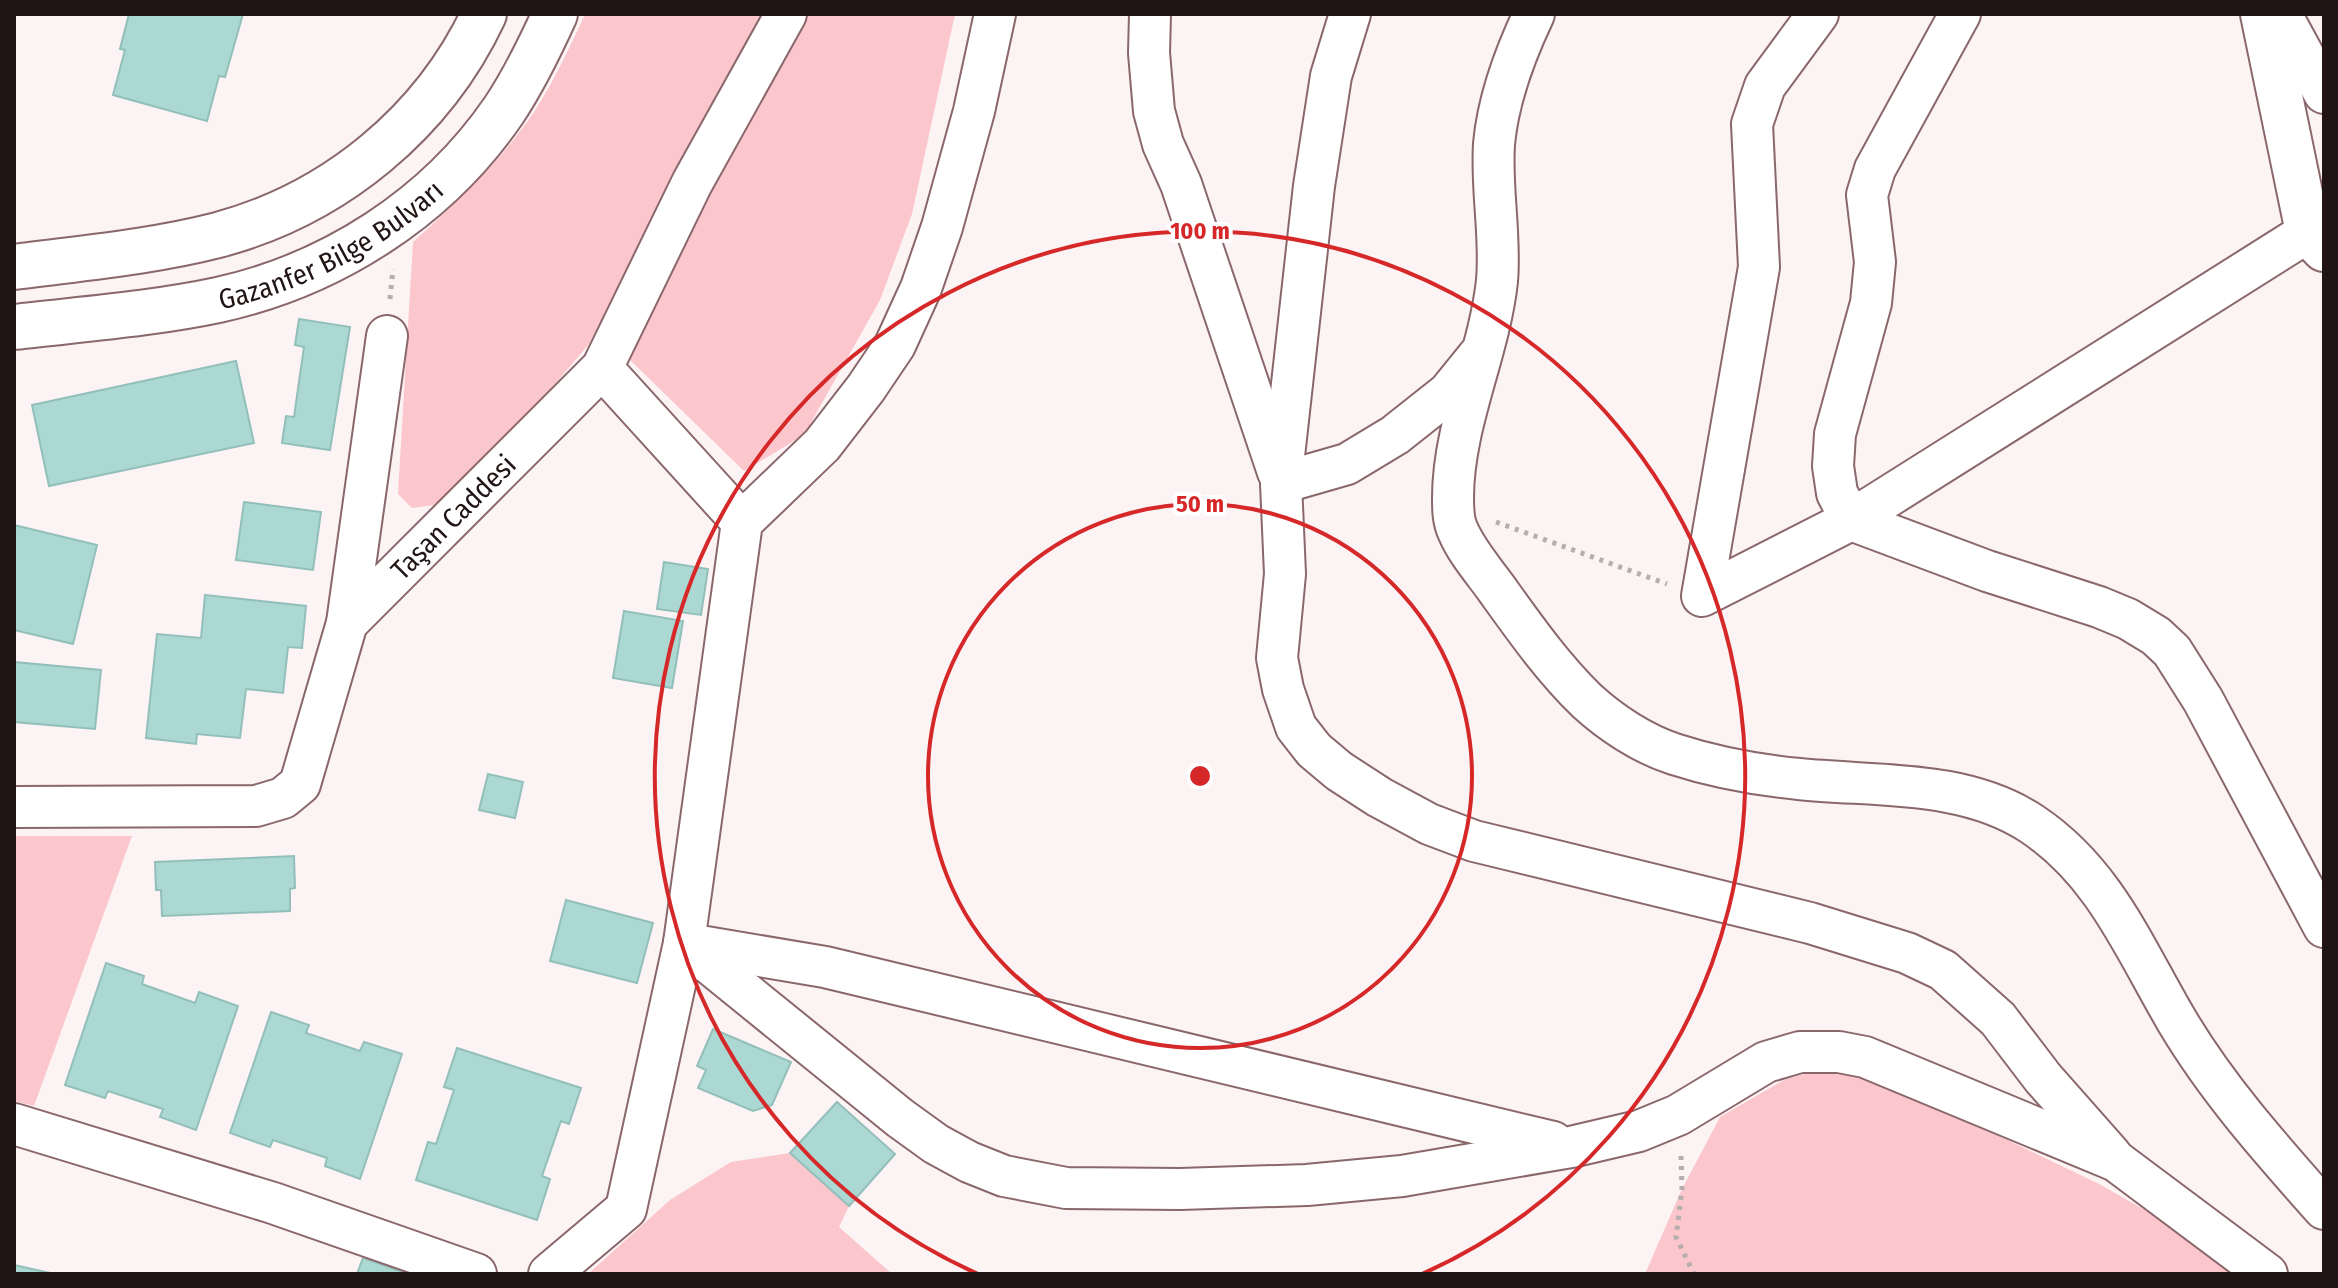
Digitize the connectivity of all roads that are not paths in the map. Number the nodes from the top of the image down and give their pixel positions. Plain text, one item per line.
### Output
1 (484, 14) edge
2 (555, 14) edge
3 (786, 14) edge
4 (995, 14) edge
5 (1150, 14) edge
6 (1350, 14) edge
7 (1534, 14) edge
8 (1818, 14) edge
9 (1960, 14) edge
10 (2263, 14) edge
11 (2281, 14) edge
12 (2324, 93) edge
13 (2319, 235) edge
14 (14, 267) edge
15 (14, 327) edge
16 (387, 336) dead end
17 (1484, 348) junction
18 (602, 368) junction
19 (1281, 483) junction
20 (1851, 520) junction
21 (742, 522) junction
22 (347, 623) junction
23 (14, 807) edge
24 (2324, 927) edge
25 (684, 943) junction
26 (14, 1124) edge
27 (1571, 1147) junction
28 (2116, 1161) junction
29 (2324, 1209) edge
30 (476, 1274) edge
31 (549, 1274) edge
32 (2267, 1274) edge

1 - 14 main road, Gazanfer Bilge Bulvarı
2 - 15 main road, Gazanfer Bilge Bulvarı
3 - 18 street, Taşan Caddesi
4 - 21 street
5 - 19 street
6 - 19 street
7 - 17 street
8 - 20 street
9 - 20 street
10 - 13 main road
11 - 12 street
13 - 20 street
16 - 22 street
17 - 19 street
17 - 29 street
18 - 21 street
18 - 22 street, Taşan Caddesi
19 - 28 street
20 - 24 street
21 - 25 street
22 - 23 street, Taşan Caddesi
25 - 27 street
25 - 27 street
25 - 31 street
26 - 30 street
27 - 28 street
28 - 32 street

